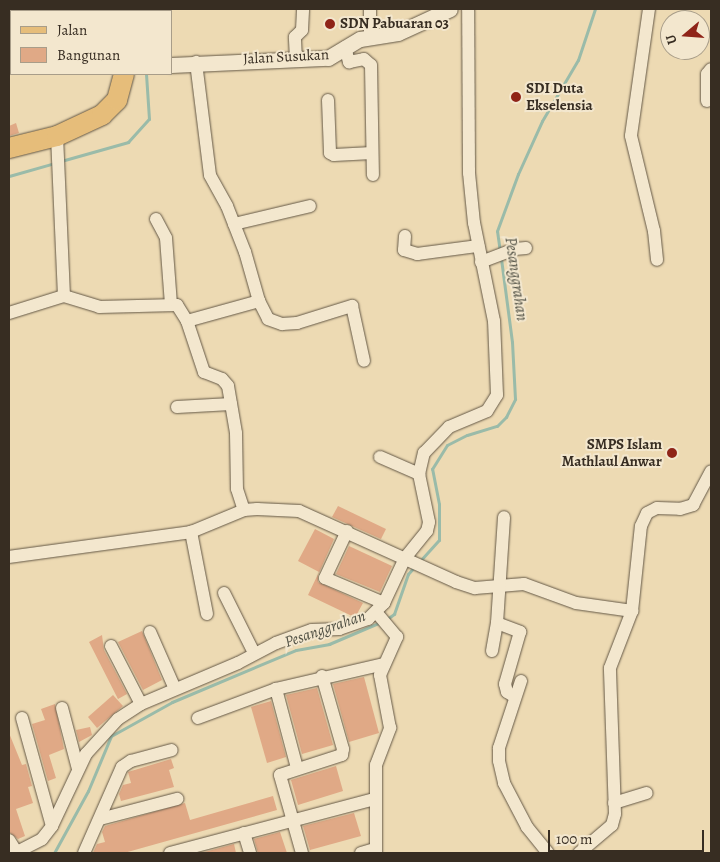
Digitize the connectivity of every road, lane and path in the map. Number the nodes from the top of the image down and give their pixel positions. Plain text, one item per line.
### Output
1 (302, 9) edge
2 (370, 9) edge
3 (450, 9) edge
4 (468, 9) edge
5 (649, 9) edge
6 (370, 38) junction
7 (345, 47) junction
8 (296, 59) junction
9 (196, 62) junction
10 (172, 65) edge
11 (711, 69) edge
12 (124, 75) edge
13 (328, 100) dead end
14 (707, 101) dead end
15 (58, 144) junction
16 (9, 148) edge
17 (372, 153) junction
18 (372, 175) dead end
19 (310, 206) dead end
20 (156, 219) dead end
21 (234, 224) junction
22 (405, 236) dead end
23 (478, 246) junction
24 (526, 248) dead end
25 (485, 260) junction
26 (657, 260) dead end
27 (64, 296) junction
28 (259, 301) junction
29 (171, 304) junction
30 (9, 313) edge
31 (187, 321) junction
32 (364, 361) dead end
33 (231, 404) junction
34 (177, 408) dead end
35 (380, 457) dead end
36 (711, 471) edge
37 (419, 474) junction
38 (244, 510) junction
39 (504, 516) dead end
40 (347, 531) junction
41 (191, 532) junction
42 (9, 557) edge
43 (412, 561) junction
44 (498, 588) junction
45 (224, 593) dead end
46 (381, 611) junction
47 (632, 611) junction
48 (207, 614) dead end
49 (498, 623) junction
50 (150, 632) dead end
51 (111, 646) dead end
52 (492, 651) dead end
53 (254, 653) junction
54 (384, 664) junction
55 (322, 676) junction
56 (521, 681) dead end
57 (175, 689) junction
58 (276, 689) junction
59 (515, 697) junction
60 (140, 704) junction
61 (62, 708) dead end
62 (22, 718) dead end
63 (198, 718) dead end
64 (172, 750) dead end
65 (297, 768) junction
66 (78, 770) junction
67 (646, 793) dead end
68 (177, 799) dead end
69 (374, 799) junction
70 (614, 803) junction
71 (100, 819) junction
72 (293, 821) junction
73 (52, 826) junction
74 (244, 833) junction
75 (13, 848) edge
76 (199, 849) edge
77 (375, 851) edge
78 (84, 853) edge
79 (170, 853) edge
80 (250, 853) edge
81 (302, 853) edge
82 (361, 853) edge
83 (548, 853) edge
84 (579, 853) edge

1 - 8 street
2 - 6 street
3 - 6 street, Jalan Susukan
4 - 23 street
5 - 26 street
6 - 7 street, Jalan Susukan
7 - 8 street, Jalan Susukan
7 - 17 street
8 - 9 street, Jalan Susukan
9 - 10 street, Jalan Susukan
9 - 21 street
11 - 14 street
12 - 15 main road
13 - 17 street
15 - 16 main road
15 - 27 street
17 - 18 street
19 - 21 street
20 - 29 street
21 - 28 street
22 - 23 street
23 - 25 street
24 - 25 street
25 - 37 street
27 - 29 street
27 - 30 street
28 - 31 street
28 - 32 street
29 - 31 street
31 - 33 street
33 - 34 street
33 - 38 street
35 - 37 street
36 - 47 street
37 - 43 street
38 - 40 street
38 - 41 street
39 - 44 street
40 - 43 street
40 - 46 street
41 - 42 street
41 - 48 street
43 - 44 street
43 - 46 street
44 - 47 street
44 - 49 street
45 - 53 street
46 - 53 street
46 - 54 street
47 - 70 street
49 - 52 street
49 - 59 street
50 - 57 street
51 - 60 street
53 - 57 street
54 - 55 street
54 - 69 street
55 - 58 street
55 - 65 street
56 - 59 street
57 - 60 street
58 - 63 street
58 - 65 street
59 - 83 street
60 - 66 street
61 - 66 street
62 - 73 street
64 - 71 street
65 - 72 street
66 - 73 street
67 - 70 street
68 - 71 street
69 - 72 street
69 - 77 street
70 - 84 street
71 - 78 street
72 - 74 street
72 - 81 street
73 - 75 street
74 - 76 street
74 - 80 street
76 - 79 street
77 - 82 street

